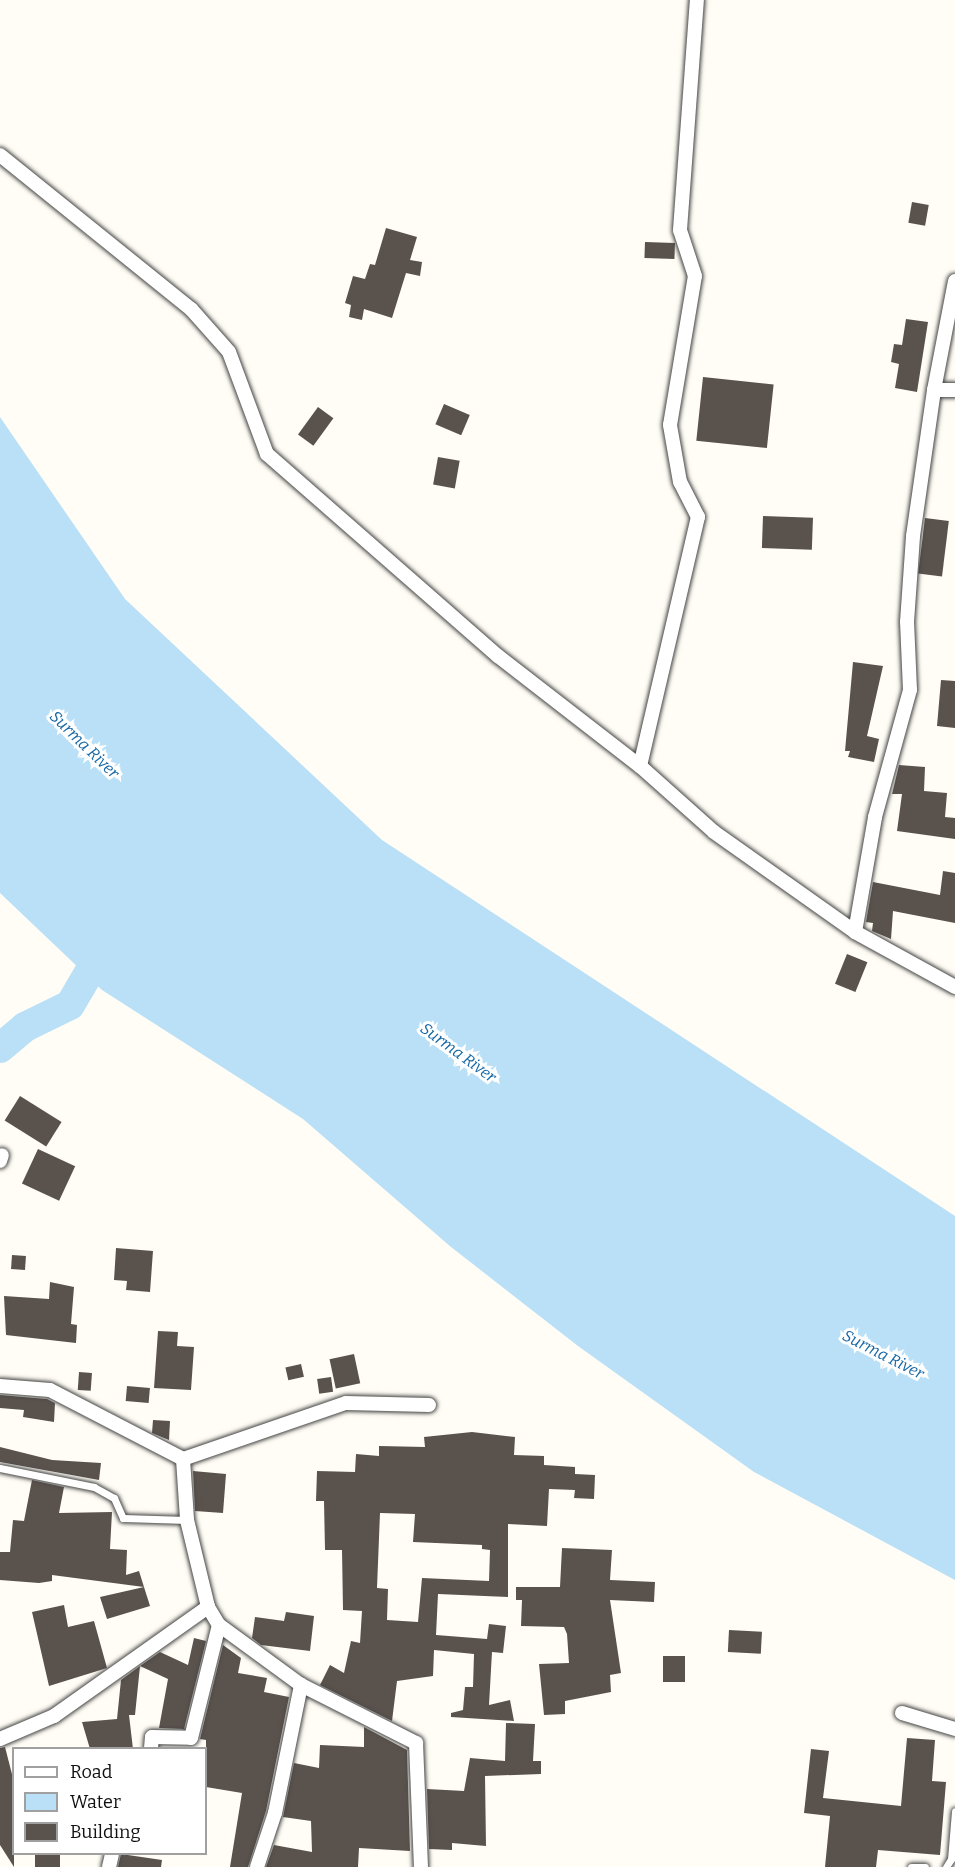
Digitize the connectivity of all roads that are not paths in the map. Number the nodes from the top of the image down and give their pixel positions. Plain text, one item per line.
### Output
1 (698, 0) edge
2 (0, 155) edge
3 (955, 281) edge
4 (934, 390) junction
5 (955, 390) edge
6 (640, 766) junction
7 (855, 932) junction
8 (955, 987) edge
9 (0, 1386) edge
10 (429, 1405) dead end
11 (183, 1460) junction
12 (0, 1468) edge
13 (187, 1520) junction
14 (208, 1606) junction
15 (219, 1625) junction
16 (301, 1685) junction
17 (902, 1713) dead end
18 (955, 1729) edge
19 (0, 1739) edge
20 (151, 1747) edge
21 (955, 1811) edge
22 (257, 1867) edge
23 (421, 1867) edge
24 (912, 1867) edge
25 (925, 1867) edge
26 (946, 1867) edge

1 - 6 street
2 - 6 street
3 - 4 street
4 - 5 street
4 - 7 street
6 - 7 street
7 - 8 street
9 - 11 street
10 - 11 street
11 - 13 street
12 - 13 lane
13 - 14 street
14 - 15 street
14 - 19 street
15 - 16 street
15 - 20 street
16 - 22 street
16 - 23 street
17 - 18 street
21 - 26 lane
24 - 25 lane

